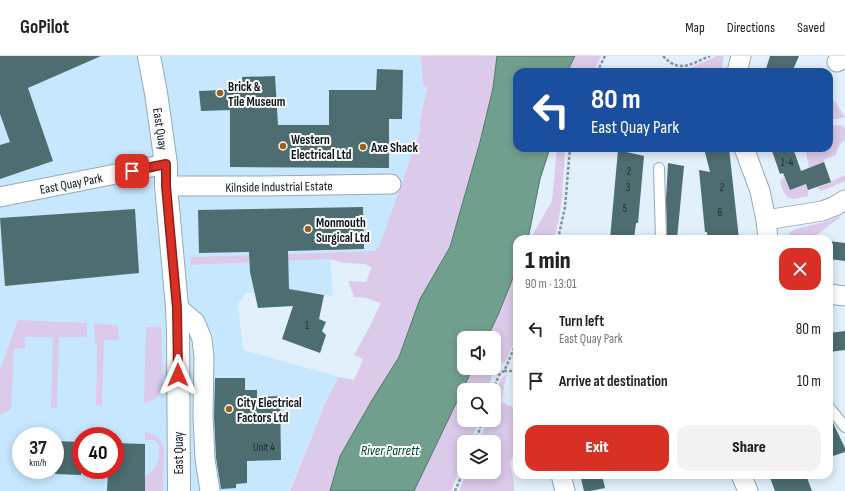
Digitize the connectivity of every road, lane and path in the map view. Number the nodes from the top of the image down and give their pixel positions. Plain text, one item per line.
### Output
1 (149, 56) edge
2 (605, 56) edge
3 (662, 56) edge
4 (710, 56) edge
5 (741, 56) edge
6 (600, 68) edge
7 (738, 68) edge
8 (570, 152) edge
9 (745, 152) edge
10 (166, 164) junction
11 (659, 168) dead end
12 (391, 184) dead end
13 (166, 186) junction
14 (0, 197) edge
15 (845, 200) edge
16 (767, 230) edge
17 (559, 235) edge
18 (661, 235) edge
19 (833, 294) edge
20 (845, 296) edge
21 (177, 308) junction
22 (513, 350) edge
23 (504, 371) junction
24 (513, 371) edge
25 (496, 383) edge
26 (833, 411) edge
27 (845, 427) edge
28 (460, 479) edge
29 (563, 479) edge
30 (743, 479) edge
31 (178, 491) edge
32 (210, 491) edge
33 (455, 491) edge
34 (566, 491) edge
35 (748, 491) edge

1 - 10 street, East Quay
2 - 6 path
3 - 4 path
5 - 7 street
8 - 17 path
9 - 16 street
10 - 13 street, East Quay
10 - 14 street, East Quay Park
11 - 18 lane
12 - 13 street, Kilnside Industrial Estate
13 - 21 street, East Quay
15 - 16 street
19 - 20 street
21 - 31 street, East Quay
21 - 32 street
22 - 23 path
23 - 24 path
23 - 25 path
26 - 27 lane
28 - 33 path
29 - 34 street
30 - 35 street

